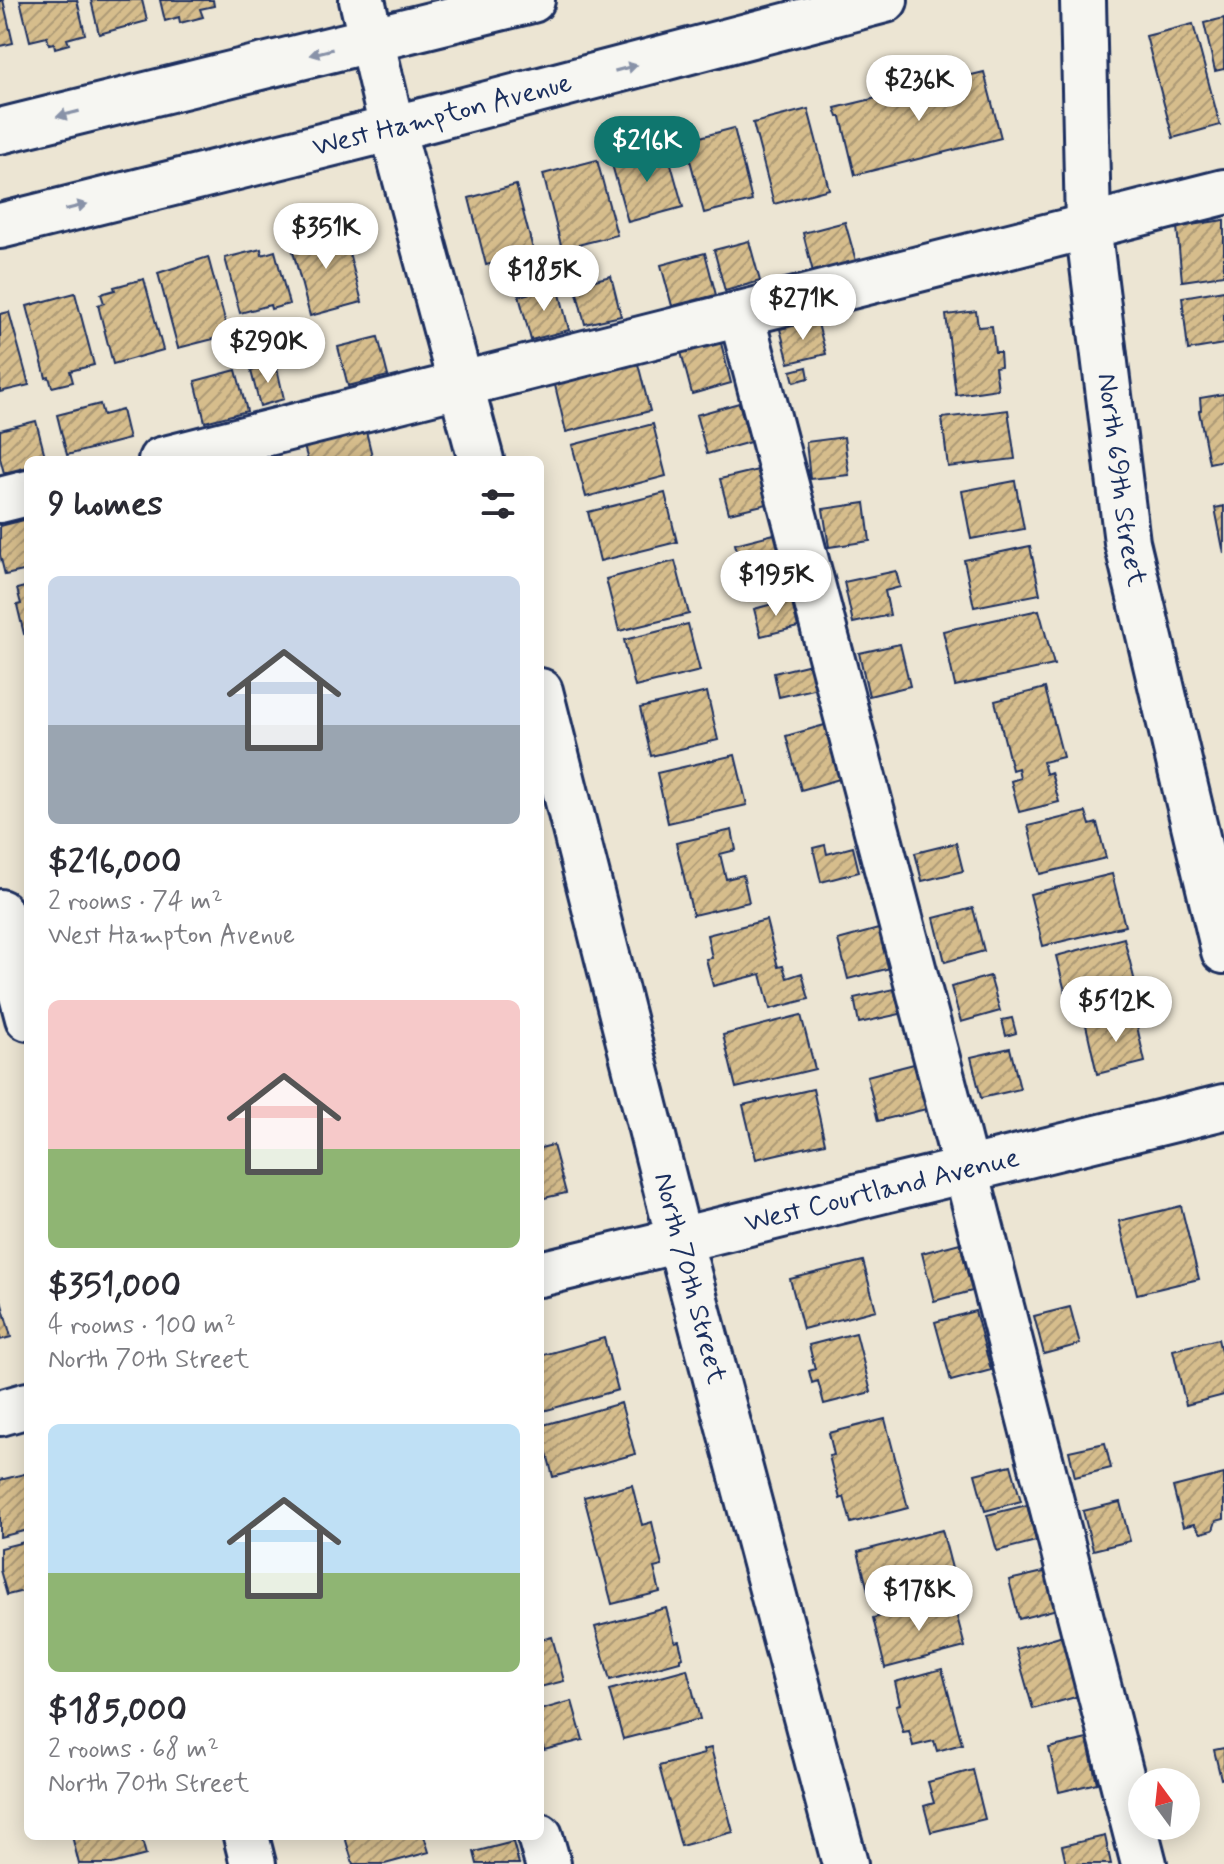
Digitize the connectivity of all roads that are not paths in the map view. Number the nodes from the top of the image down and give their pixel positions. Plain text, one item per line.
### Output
1 (532, 0) edge
2 (885, 0) edge
3 (1083, 0) edge
4 (367, 20) edge
5 (392, 128) junction
6 (0, 131) edge
7 (1224, 192) edge
8 (1088, 225) junction
9 (0, 226) edge
10 (741, 314) junction
11 (462, 385) junction
12 (182, 456) edge
13 (480, 456) edge
14 (24, 494) edge
15 (0, 500) edge
16 (544, 707) edge
17 (0, 912) edge
18 (1224, 951) edge
19 (24, 1003) edge
20 (1224, 1107) edge
21 (966, 1169) junction
22 (679, 1239) junction
23 (544, 1273) edge
24 (24, 1406) edge
25 (0, 1413) edge
26 (247, 1840) edge
27 (541, 1840) edge
28 (253, 1864) edge
29 (548, 1864) edge
30 (845, 1864) edge
31 (1144, 1864) edge

1 - 4 street
5 -> 2 street, West Hampton Avenue
3 - 8 street, North 69th Street
4 - 5 street
4 -> 6 street
9 -> 5 street, West Hampton Avenue
5 - 11 street
7 - 8 street
8 - 10 street
8 - 18 street, North 69th Street
10 - 11 street
10 - 21 street
11 - 12 street
11 - 13 street
14 - 15 street
16 - 22 street, North 70th Street
17 - 19 street
20 - 21 street, West Courtland Avenue
21 - 22 street, West Courtland Avenue
21 - 31 street
22 - 23 street, West Courtland Avenue
22 - 30 street, North 70th Street
24 - 25 street
26 - 28 street
27 - 29 street

